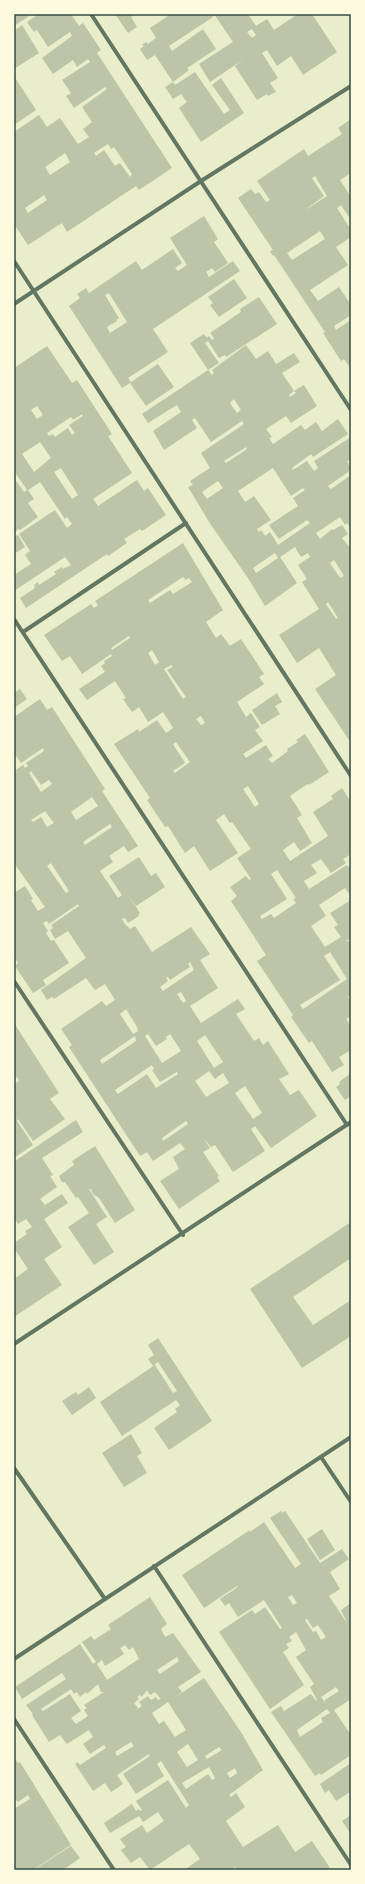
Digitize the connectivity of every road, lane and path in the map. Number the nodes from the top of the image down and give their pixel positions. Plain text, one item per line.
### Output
1 (91, 14) edge
2 (351, 86) edge
3 (201, 181) junction
4 (14, 261) edge
5 (34, 291) junction
6 (14, 304) edge
7 (351, 410) edge
8 (186, 523) junction
9 (14, 619) edge
10 (23, 632) junction
11 (351, 776) edge
12 (14, 981) edge
13 (349, 1124) edge
14 (183, 1235) junction
15 (14, 1344) edge
16 (351, 1437) edge
17 (321, 1457) junction
18 (14, 1468) edge
19 (351, 1502) edge
20 (154, 1566) junction
21 (105, 1599) junction
22 (14, 1658) edge
23 (14, 1719) edge
24 (351, 1865) edge
25 (114, 1870) edge

1 - 3 street
2 - 3 street
3 - 5 street
3 - 7 street
4 - 5 street
5 - 6 street
5 - 8 street
8 - 10 street
8 - 11 street
9 - 10 street
10 - 13 street
12 - 14 street
13 - 14 street
14 - 15 street
16 - 17 street
17 - 19 street
17 - 20 street
18 - 21 street
20 - 21 street
20 - 24 street
21 - 22 street
23 - 25 street

